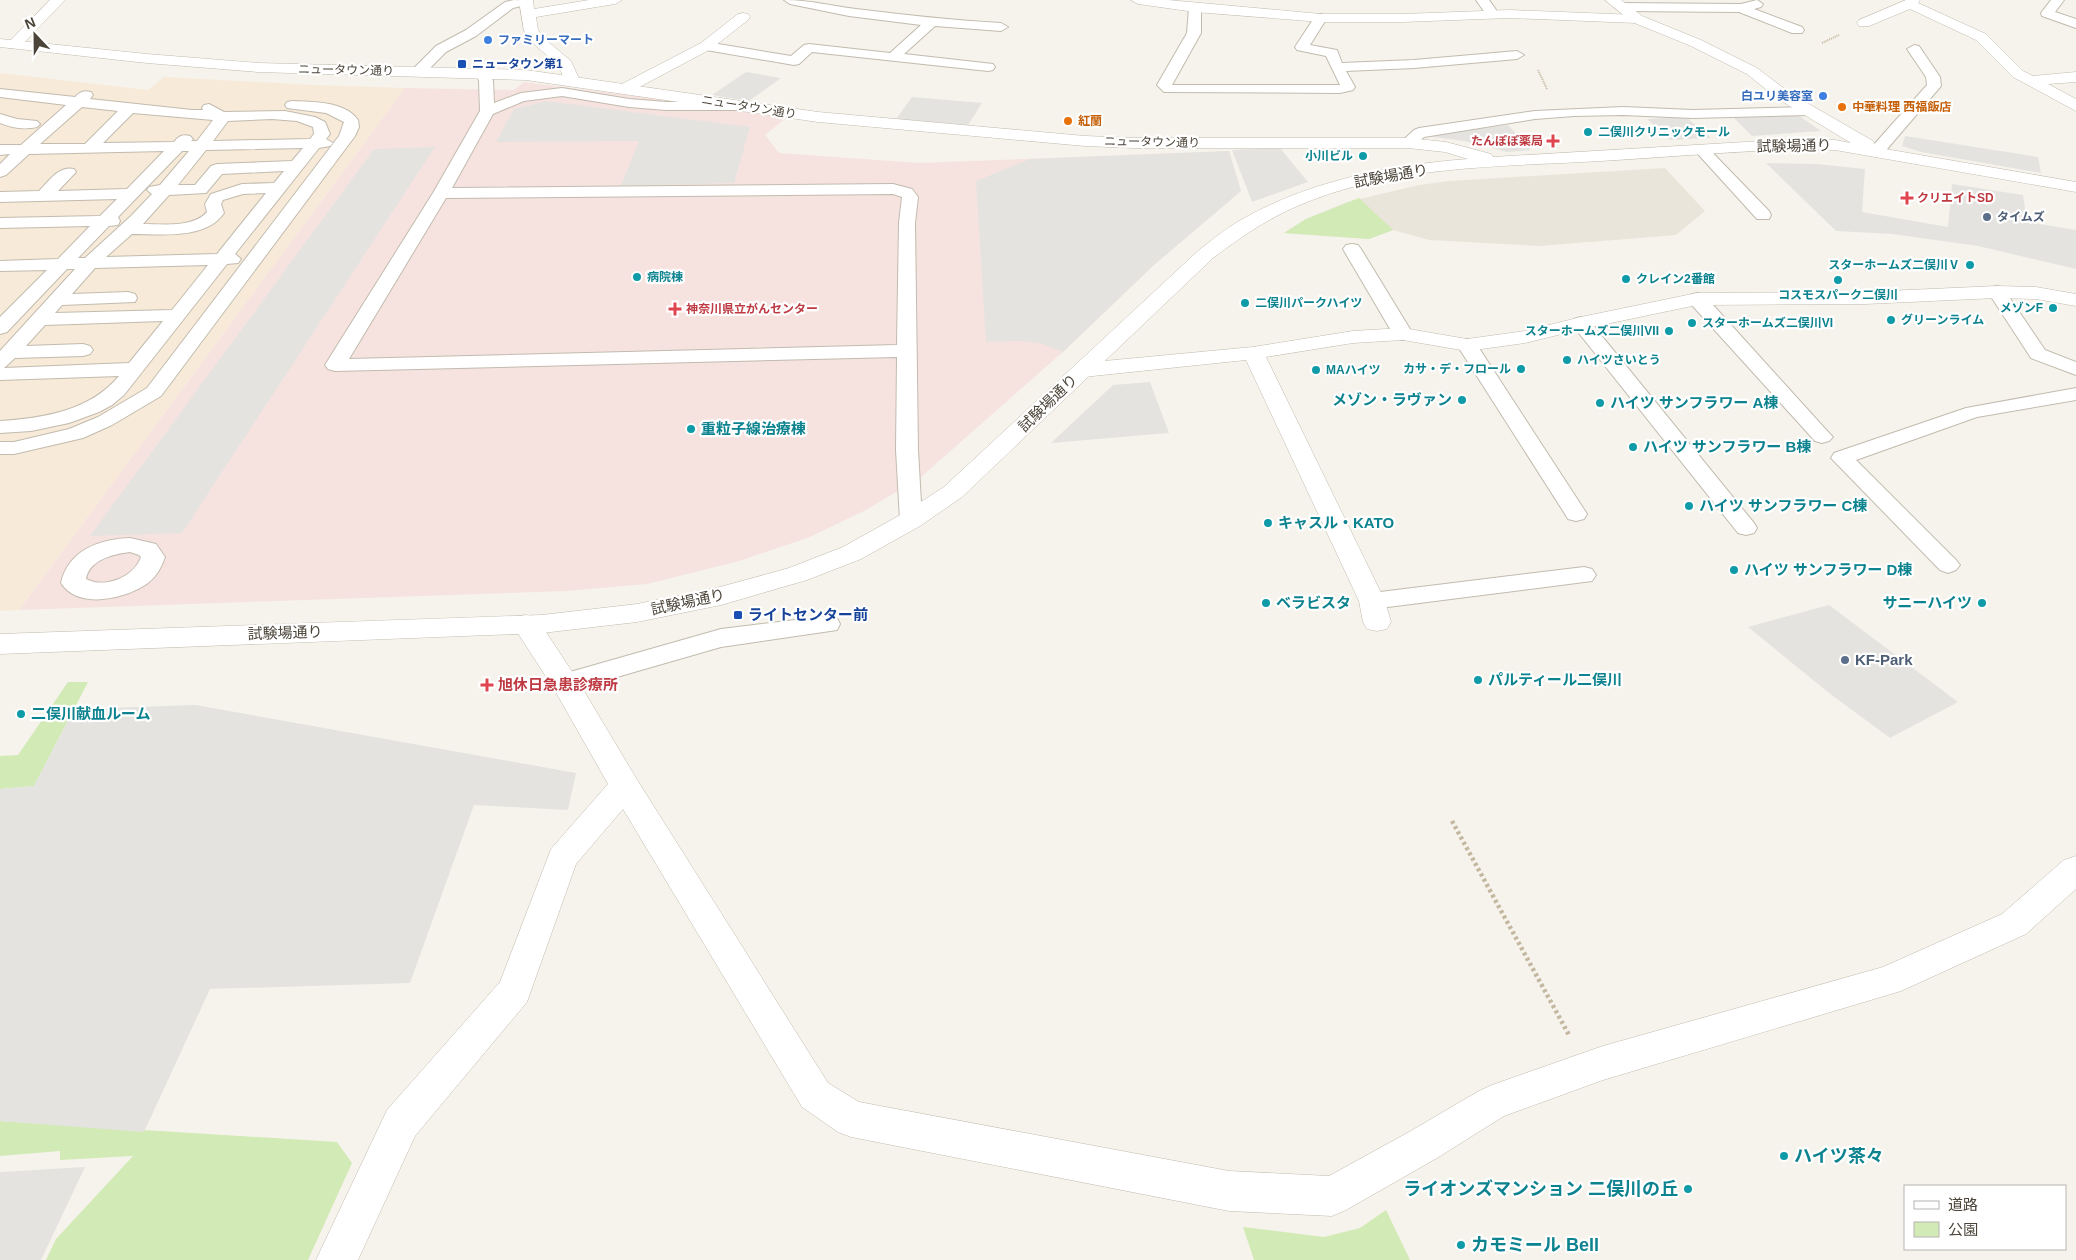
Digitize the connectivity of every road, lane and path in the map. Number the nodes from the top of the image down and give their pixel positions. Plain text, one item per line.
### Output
1 (58, 0) edge
2 (615, 0) edge
3 (790, 0) edge
4 (1138, 0) edge
5 (1482, 0) edge
6 (2058, 0) edge
7 (1912, 2) edge
8 (1200, 4) edge
9 (1616, 4) edge
10 (1757, 4) dead end
11 (1867, 4) dead end
12 (527, 5) edge
13 (1331, 6) dead end
14 (1741, 8) junction
15 (1895, 10) junction
16 (1493, 14) junction
17 (743, 17) dead end
18 (1321, 18) junction
19 (1637, 19) junction
20 (932, 22) junction
21 (1864, 23) dead end
22 (2076, 24) edge
23 (1001, 28) dead end
24 (1797, 30) dead end
25 (7, 44) edge
26 (706, 46) junction
27 (1914, 49) dead end
28 (1517, 55) dead end
29 (892, 57) junction
30 (1535, 62) dead end
31 (1337, 66) junction
32 (988, 67) dead end
33 (420, 70) junction
34 (482, 71) junction
35 (2076, 77) edge
36 (0, 81) edge
37 (572, 81) junction
38 (2031, 81) junction
39 (624, 89) junction
40 (0, 93) edge
41 (1549, 94) dead end
42 (76, 96) junction
43 (61, 100) junction
44 (751, 106) junction
45 (2076, 106) edge
46 (131, 108) junction
47 (178, 109) junction
48 (487, 111) junction
49 (1809, 111) junction
50 (221, 116) junction
51 (0, 118) edge
52 (15, 124) junction
53 (32, 124) junction
54 (114, 124) junction
55 (90, 125) dead end
56 (0, 128) edge
57 (1408, 143) junction
58 (129, 147) junction
59 (89, 148) junction
60 (339, 148) junction
61 (185, 150) junction
62 (1702, 150) junction
63 (1876, 152) junction
64 (7, 153) edge
65 (306, 154) junction
66 (1496, 162) junction
67 (0, 172) edge
68 (68, 172) dead end
69 (2076, 187) edge
70 (278, 188) junction
71 (165, 190) junction
72 (131, 192) junction
73 (441, 193) junction
74 (43, 196) junction
75 (0, 197) edge
76 (1763, 215) dead end
77 (104, 221) junction
78 (7, 223) edge
79 (132, 224) junction
80 (0, 235) edge
81 (1352, 249) dead end
82 (91, 262) junction
83 (62, 265) junction
84 (0, 266) edge
85 (249, 266) junction
86 (216, 267) junction
87 (47, 279) junction
88 (76, 279) junction
89 (0, 281) edge
90 (110, 284) dead end
91 (1997, 292) junction
92 (30, 297) junction
93 (8, 298) dead end
94 (97, 298) junction
95 (128, 298) dead end
96 (1697, 299) junction
97 (58, 300) junction
98 (2076, 300) edge
99 (178, 315) junction
100 (40, 319) junction
101 (1581, 323) junction
102 (0, 328) edge
103 (65, 334) dead end
104 (1403, 334) junction
105 (1467, 345) junction
106 (50, 350) junction
107 (83, 350) dead end
108 (907, 351) junction
109 (1253, 353) junction
110 (5, 357) edge
111 (2076, 369) edge
112 (134, 370) junction
113 (1082, 370) junction
114 (0, 374) edge
115 (2076, 394) edge
116 (0, 427) edge
117 (1822, 437) dead end
118 (0, 448) edge
119 (1576, 514) dead end
120 (912, 520) junction
121 (1746, 528) dead end
122 (1948, 566) dead end
123 (1584, 575) dead end
124 (1375, 612) joint
125 (526, 624) junction
126 (828, 624) dead end
127 (0, 644) edge
128 (565, 683) junction
129 (625, 786) junction
130 (1452, 821) dead end
131 (2076, 869) edge
132 (1587, 1068) junction
133 (337, 1260) edge

1 - 25 street
2 - 12 street
3 - 20 lane
4 - 8 street
5 - 16 lane
6 - 22 lane
7 - 15 street
7 - 38 street
8 - 18 street
8 - 31 lane
9 - 14 lane
9 - 19 street
10 - 14 lane
11 - 15 street
12 - 33 lane
12 - 37 street
13 - 18 street
14 - 24 lane
15 - 21 street
16 - 18 street
16 - 19 street
17 - 26 street
18 - 31 lane
19 - 49 street
20 - 23 lane
20 - 29 lane
25 - 33 street, ニュータウン通り
26 - 29 lane
26 - 39 street
27 - 63 lane
28 - 31 lane
29 - 32 lane
30 - 41 path
33 - 34 street, ニュータウン通り
34 - 37 street, ニュータウン通り
34 - 48 lane
35 - 38 street
36 - 42 lane
37 - 39 street, ニュータウン通り
38 - 45 street
39 - 44 street, ニュータウン通り
40 - 43 lane
42 - 43 lane
42 - 46 lane
42 - 47 lane
42 - 64 lane
43 - 53 lane
44 - 48 lane
44 - 57 street, ニュータウン通り
46 - 47 lane
46 - 54 lane
47 - 50 lane
47 - 58 lane
47 - 60 lane
47 - 61 lane
48 - 73 lane
49 - 57 lane
49 - 63 street
50 - 61 lane
50 - 65 lane
51 - 52 lane
52 - 53 lane
52 - 56 lane
53 - 64 lane
54 - 55 lane
54 - 59 lane
57 - 66 street, ニュータウン通り
58 - 59 lane
58 - 61 lane
59 - 64 lane
60 - 65 lane
60 - 85 lane
61 - 64 lane
61 - 65 lane
61 - 71 lane
61 - 72 lane
62 - 63 street, 試験場通り
62 - 66 street, 試験場通り
62 - 76 lane
63 - 69 street, 試験場通り
64 - 67 lane
65 - 70 lane
65 - 71 lane
66 - 113 street, 試験場通り
68 - 74 lane
70 - 79 lane
70 - 86 lane
71 - 72 lane
71 - 79 lane
72 - 74 lane
72 - 77 lane
73 - 108 lane
73 - 108 lane
74 - 75 lane
77 - 78 lane
77 - 79 lane
77 - 83 lane
78 - 80 lane
79 - 82 lane
81 - 104 lane
82 - 83 lane
82 - 86 lane
82 - 88 lane
83 - 84 lane
83 - 87 lane
85 - 86 lane
85 - 118 lane
86 - 88 lane
86 - 99 lane
87 - 88 lane
87 - 89 lane
87 - 92 lane
88 - 97 lane
90 - 94 lane
91 - 96 street
91 - 98 street
91 - 111 lane
92 - 93 lane
92 - 102 lane
94 - 95 lane
94 - 97 lane
96 - 101 street
96 - 117 lane
97 - 100 lane
99 - 100 lane
99 - 112 lane
100 - 110 lane
101 - 105 street
101 - 121 lane
103 - 106 lane
104 - 105 street
104 - 109 street
105 - 119 lane
106 - 107 lane
106 - 110 lane
108 - 120 lane
109 - 113 street
109 - 124 street
112 - 114 lane
112 - 116 lane
113 - 120 street, 試験場通り
115 - 122 lane
120 - 125 street, 試験場通り
123 - 124 lane
125 - 127 street, 試験場通り
125 - 128 street
126 - 128 lane
128 - 129 street
129 - 132 street
129 - 133 street
130 - 132 path
131 - 132 street

